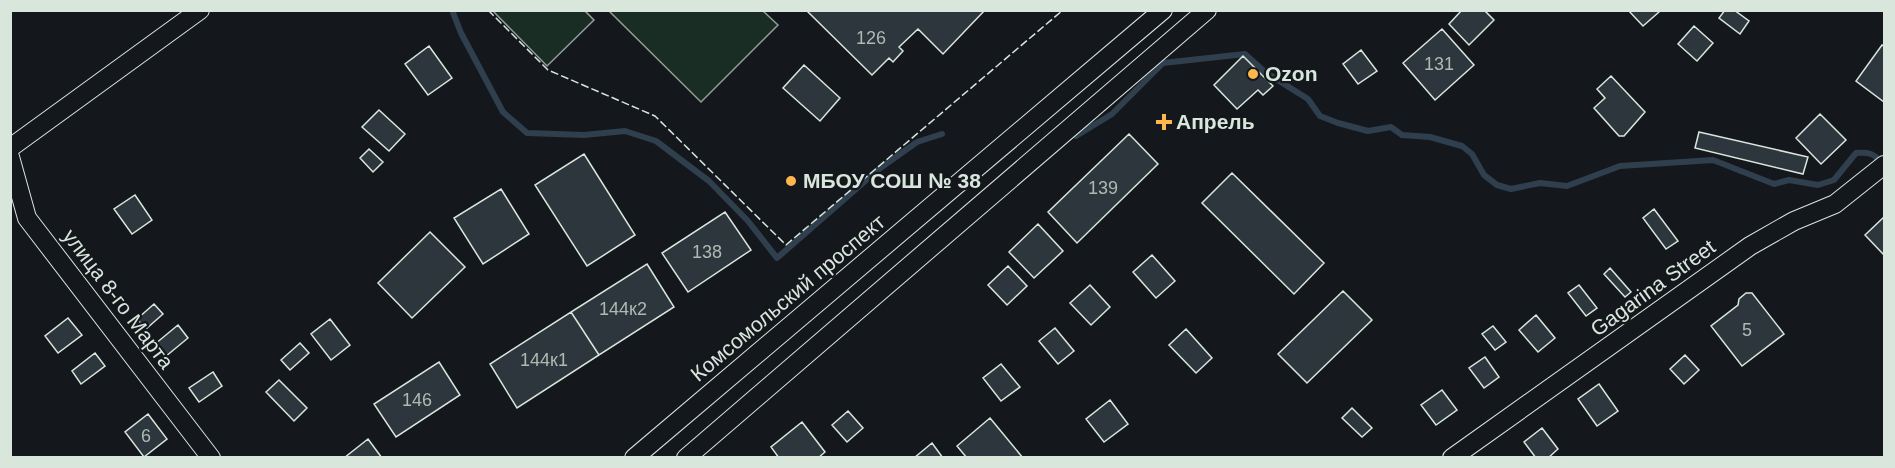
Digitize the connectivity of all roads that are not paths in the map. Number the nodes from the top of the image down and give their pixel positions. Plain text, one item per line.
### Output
1 (200, 10) edge
2 (1164, 10) edge
3 (1206, 10) edge
4 (10, 148) edge
5 (10, 157) edge
6 (1884, 165) edge
7 (211, 458) edge
8 (634, 458) edge
9 (686, 458) edge
10 (1452, 458) edge

1 - 4 street
2 - 8 street, Комсомольский проспект
3 - 9 street
5 - 7 street, улица 8-го Марта
6 - 10 street, Gagarina Street

